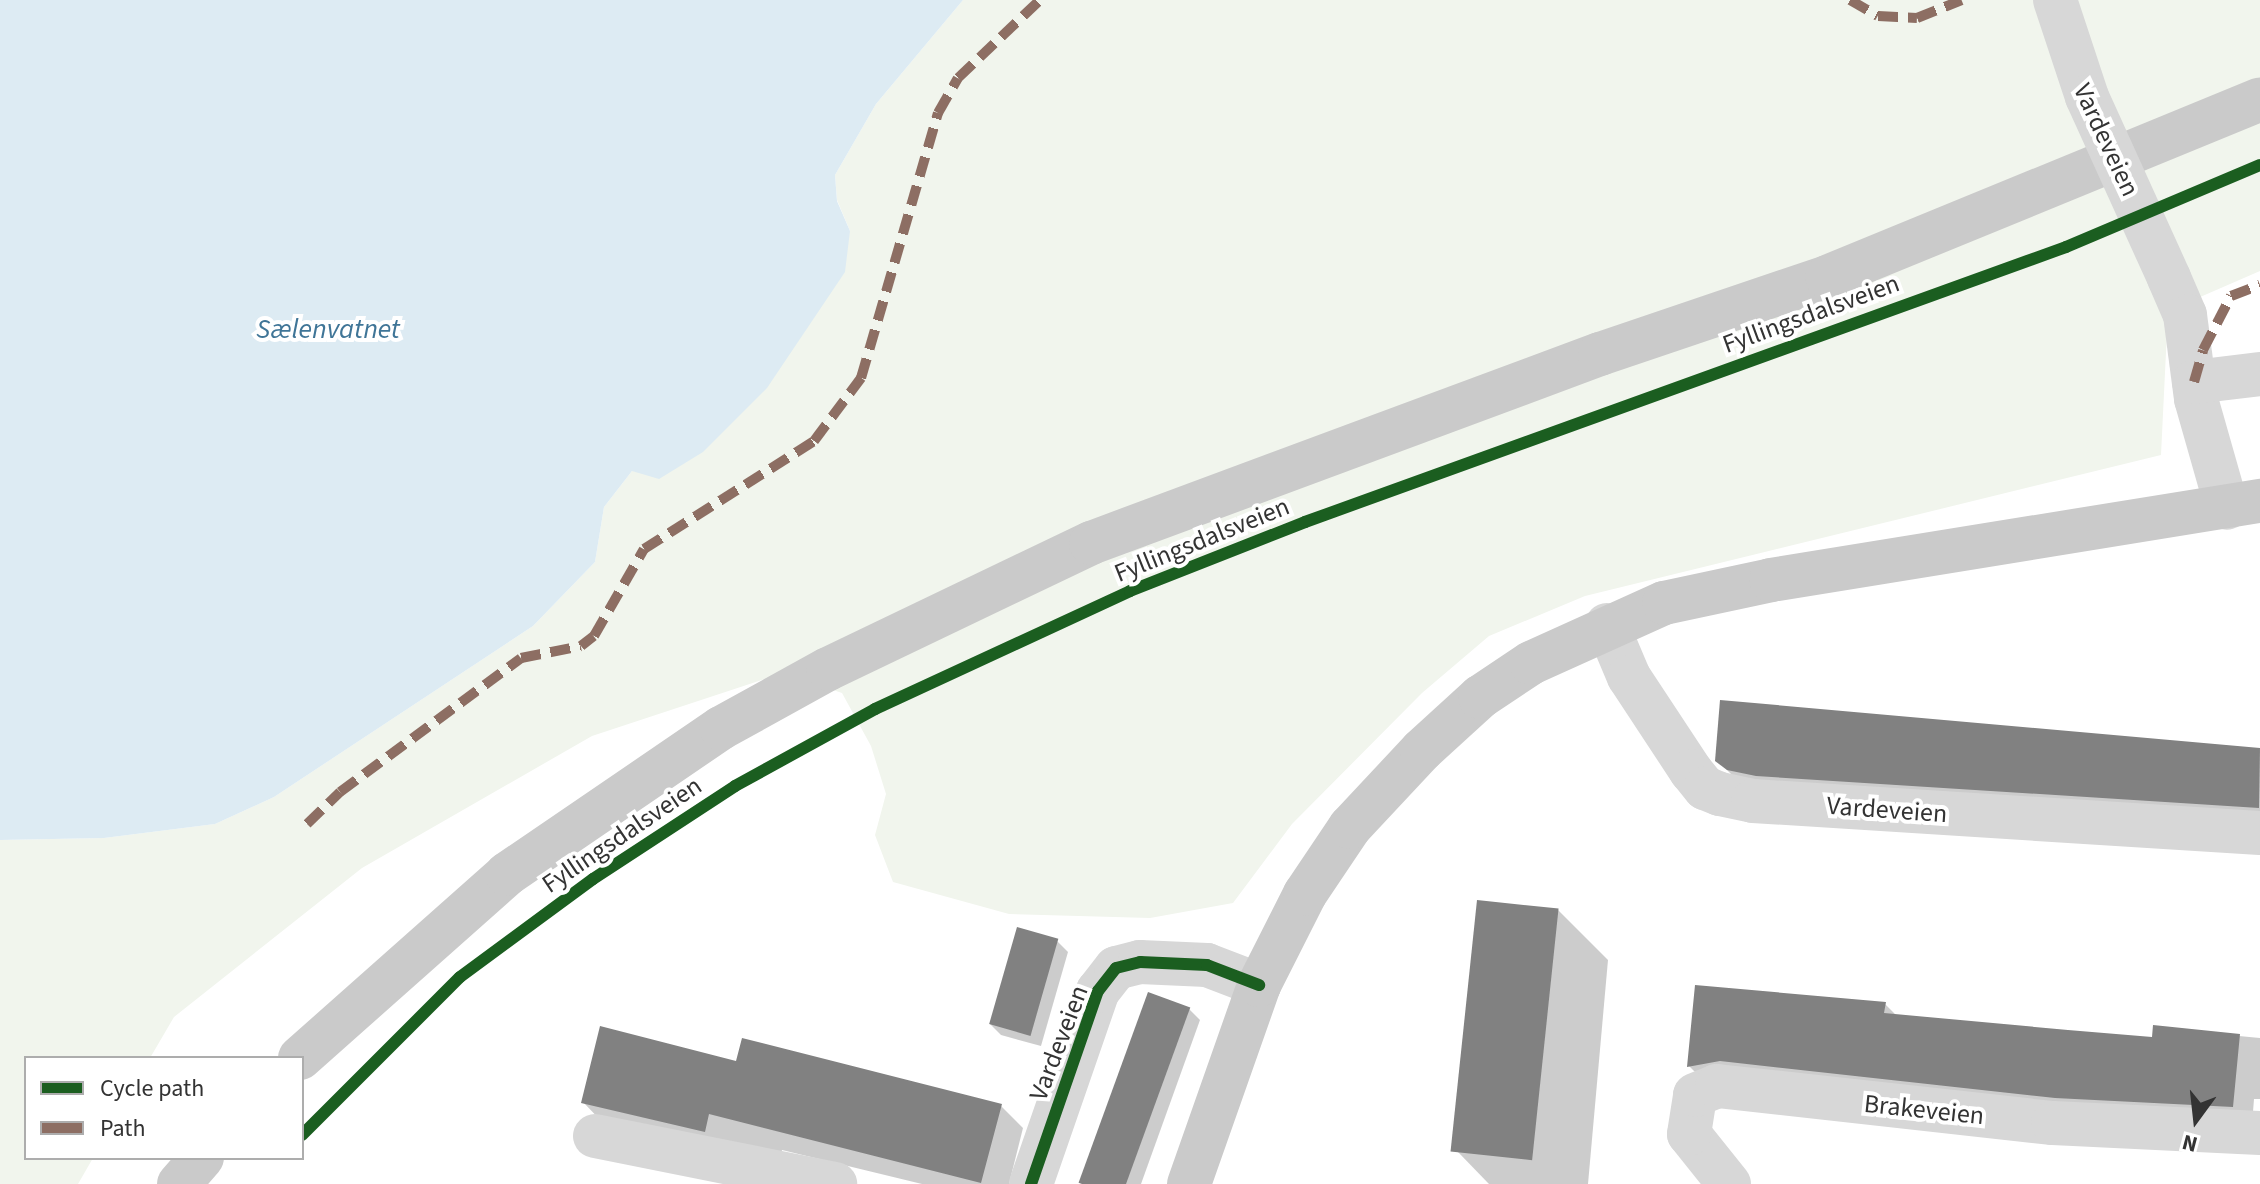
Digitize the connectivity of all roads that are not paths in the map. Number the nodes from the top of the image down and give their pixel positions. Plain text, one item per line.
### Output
1 (2055, 0) edge
2 (2260, 99) edge
3 (2260, 374) edge
4 (2194, 382) junction
5 (2244, 504) edge
6 (1607, 625) junction
7 (2260, 833) edge
8 (1259, 985) junction
9 (302, 1056) edge
10 (2260, 1133) edge
11 (595, 1136) dead end
12 (200, 1160) edge
13 (179, 1184) edge
14 (835, 1184) edge
15 (1031, 1184) edge
16 (1189, 1184) edge
17 (1729, 1184) edge

1 - 4 street, Vardeveien, bridge
2 - 9 main road, Fyllingsdalsveien
3 - 4 street
4 - 5 street, Vardeveien
5 - 6 main road, Vardeveien
6 - 7 street, Vardeveien
6 - 8 main road, Vardeveien
8 - 15 street, Vardeveien
8 - 16 main road, Vardeveien
10 - 17 street, Brakeveien
11 - 14 street
12 - 13 main road

